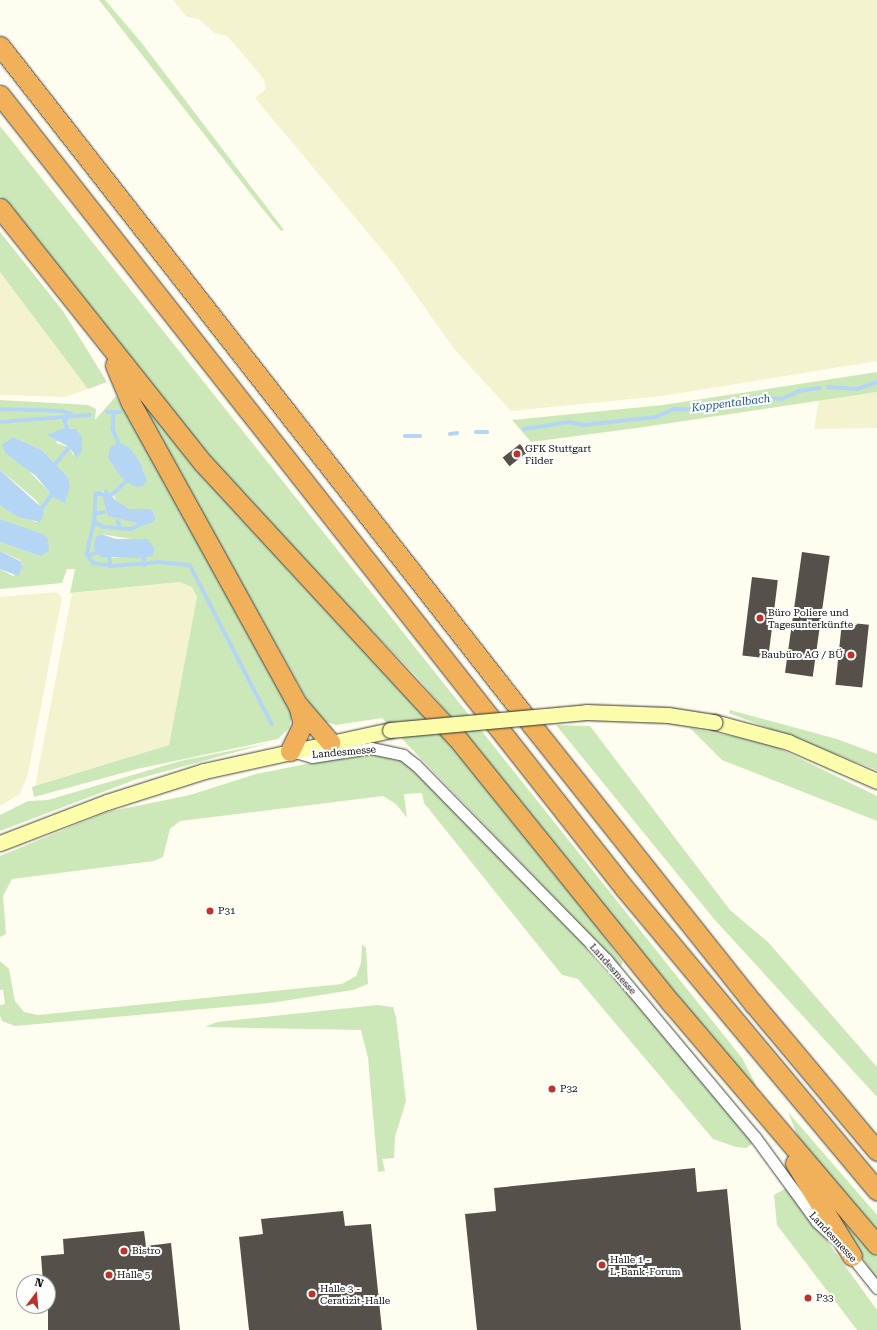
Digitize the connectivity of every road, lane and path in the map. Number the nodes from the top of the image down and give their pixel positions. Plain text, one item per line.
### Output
1 (0, 46) edge
2 (0, 95) edge
3 (0, 208) edge
4 (106, 343) junction
5 (298, 705) junction
6 (330, 742) junction
7 (290, 751) junction
8 (877, 781) edge
9 (0, 843) edge
10 (783, 1138) junction
11 (877, 1151) edge
12 (877, 1190) edge
13 (877, 1245) edge
14 (852, 1256) junction
15 (877, 1288) edge

1 - 11 highway
2 - 12 highway
3 - 4 highway
4 - 5 highway
4 - 10 highway
5 - 6 highway
5 - 7 highway
6 - 7 main road
6 - 8 main road, bridge
7 - 9 main road
7 - 14 street, Landesmesse
10 - 13 highway
10 - 14 highway
14 - 15 street, Landesmesse

